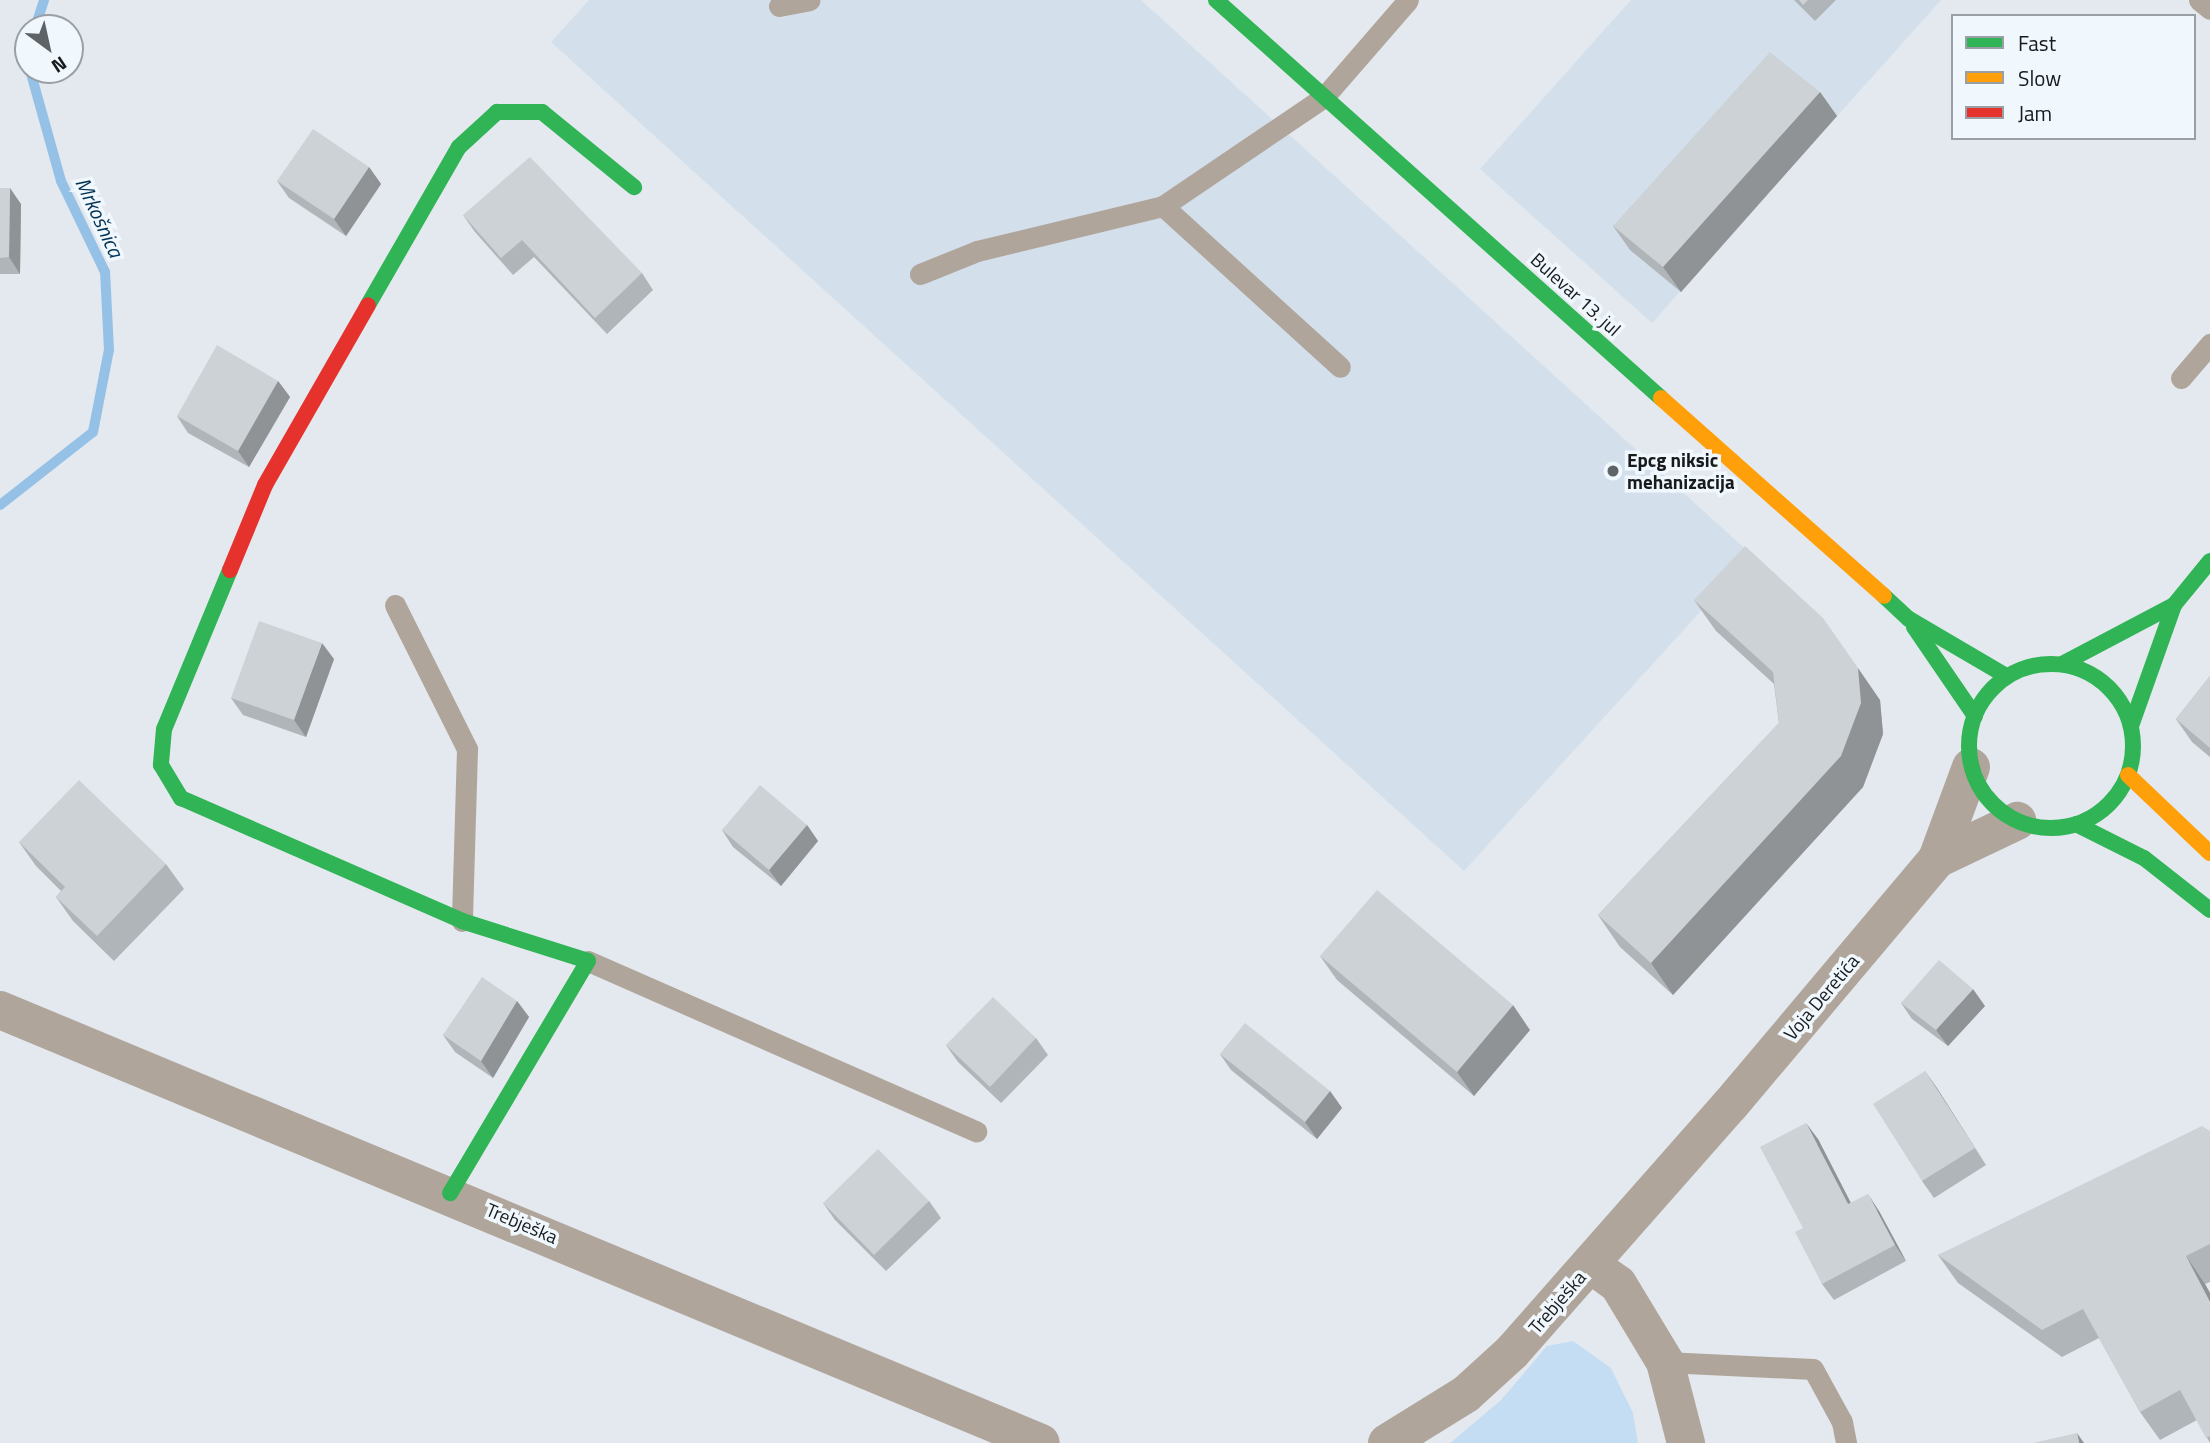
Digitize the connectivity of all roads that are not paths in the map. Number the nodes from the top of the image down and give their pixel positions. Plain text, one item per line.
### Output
1 (809, 0) edge
2 (1216, 0) edge
3 (1408, 0) edge
4 (2199, 0) edge
5 (779, 6) dead end
6 (2210, 9) edge
7 (1324, 97) junction
8 (634, 187) dead end
9 (1163, 206) junction
10 (920, 274) dead end
11 (2210, 344) edge
12 (1340, 367) dead end
13 (2181, 378) dead end
14 (2210, 561) edge
15 (395, 605) dead end
16 (2174, 605) junction
17 (1909, 619) junction
18 (2062, 664) junction
19 (2006, 677) junction
20 (1975, 716) junction
21 (2131, 726) junction
22 (1971, 766) junction
23 (2128, 775) junction
24 (2017, 821) junction
25 (2076, 824) junction
26 (2210, 853) edge
27 (1937, 859) junction
28 (2210, 910) edge
29 (462, 921) junction
30 (588, 961) junction
31 (0, 1010) edge
32 (976, 1131) dead end
33 (1704, 1134) joint
34 (450, 1193) junction
35 (1590, 1265) junction
36 (1665, 1362) junction
37 (1041, 1443) edge
38 (1387, 1443) edge
39 (1686, 1443) edge
40 (1846, 1443) edge

1 - 5 lane
2 - 7 street, Bulevar 13. jul
3 - 7 lane
4 - 6 lane
7 - 9 lane
7 - 17 street, Bulevar 13. jul
8 - 29 street
9 - 10 lane
9 - 12 lane
11 - 13 lane
14 - 16 street
15 - 29 lane
16 - 18 street
16 - 21 street
17 - 19 street, Bulevar 13. jul
17 - 20 street, Bulevar 13. jul
18 - 19 street
18 - 21 street
19 - 20 street
20 - 22 street
21 - 23 street
22 - 24 street
22 - 27 street
23 - 25 street
23 - 26 street
24 - 25 street
24 - 27 street
25 - 28 street
27 - 33 street, Voja Deretića
29 - 30 street
30 - 32 lane
30 - 34 street
31 - 34 street, Trebješka
33 - 35 street, Trebješka
34 - 37 street, Trebješka
35 - 36 street
35 - 38 street, Trebješka
36 - 39 street
36 - 40 lane

